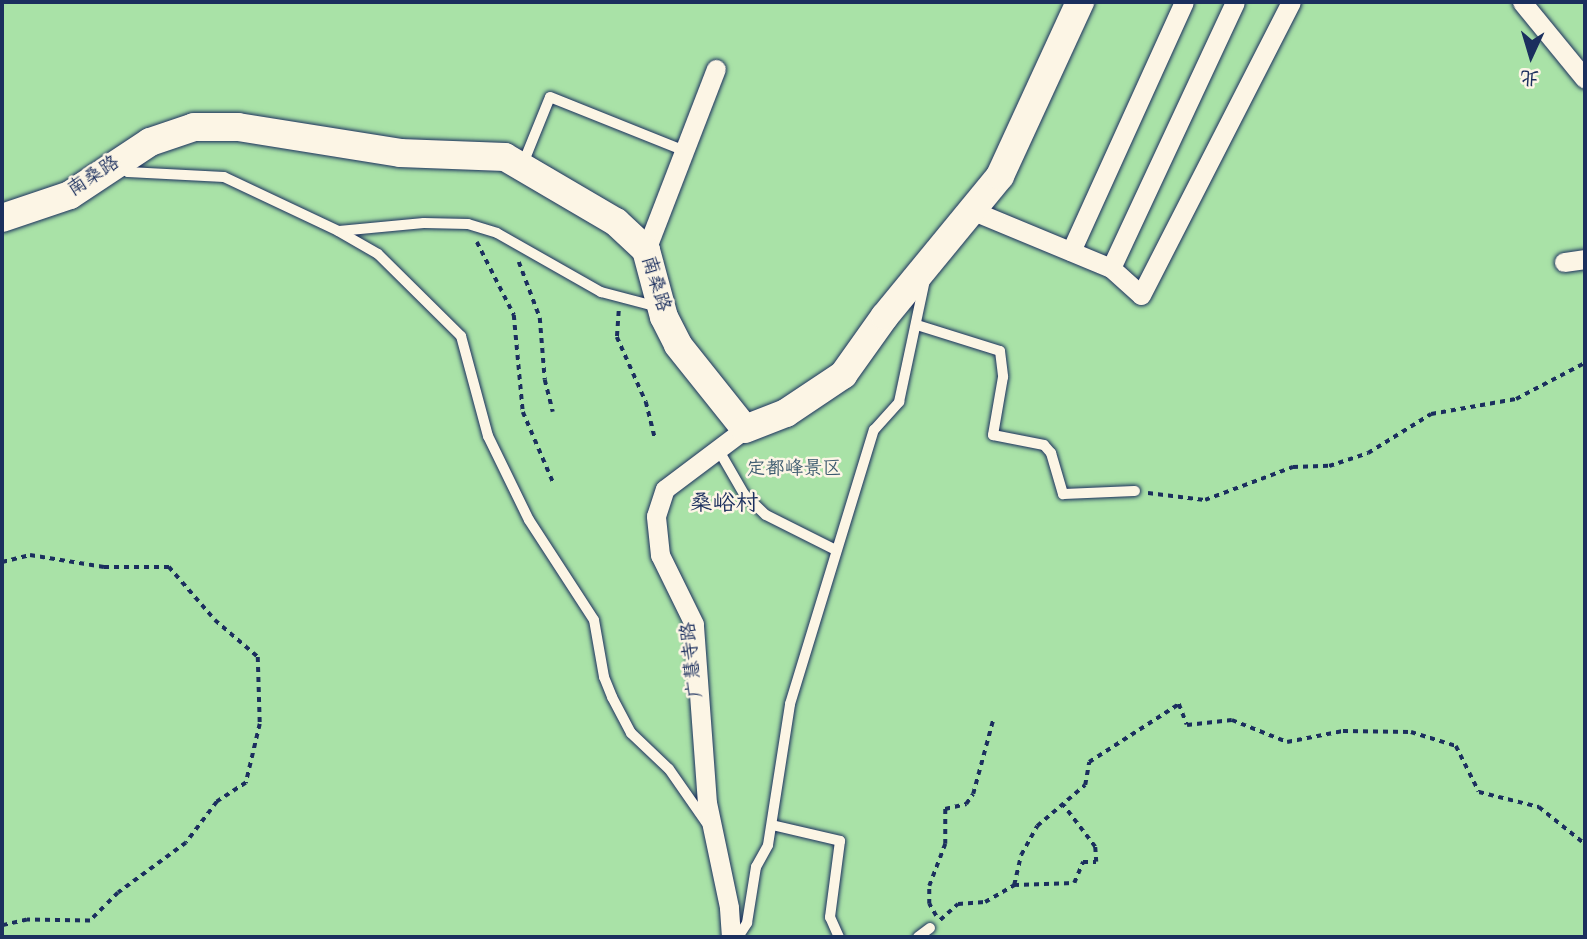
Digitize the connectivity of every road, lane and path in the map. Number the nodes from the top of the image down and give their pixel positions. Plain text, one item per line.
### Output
1 (1080, 2) edge
2 (1184, 2) edge
3 (1235, 2) edge
4 (1291, 2) edge
5 (1522, 2) edge
6 (716, 69) dead end
7 (1585, 79) edge
8 (685, 151) junction
9 (117, 161) junction
10 (522, 167) junction
11 (971, 210) junction
12 (2, 218) edge
13 (468, 224) junction
14 (338, 231) junction
15 (512, 243) junction
16 (646, 250) junction
17 (1071, 251) junction
18 (1585, 259) edge
19 (928, 262) junction
20 (1564, 262) dead end
21 (1111, 268) junction
22 (620, 297) junction
23 (662, 308) junction
24 (917, 325) junction
25 (1585, 363) edge
26 (553, 412) dead end
27 (745, 429) junction
28 (655, 438) dead end
29 (718, 448) junction
30 (553, 482) dead end
31 (1135, 491) joint
32 (836, 550) junction
33 (2, 562) edge
34 (993, 720) dead end
35 (1063, 805) junction
36 (772, 825) junction
37 (713, 834) junction
38 (1585, 844) edge
39 (1014, 885) junction
40 (934, 924) junction
41 (2, 926) edge
42 (731, 937) edge
43 (738, 937) edge
44 (839, 937) edge
45 (918, 937) edge

1 - 11 street
2 - 17 street
3 - 21 street
4 - 21 street
5 - 7 street
6 - 8 street
8 - 10 lane
8 - 16 street
9 - 10 street, 南桑路
9 - 12 street, 南桑路
9 - 14 lane
10 - 16 street, 南桑路
11 - 17 street
11 - 19 street
13 - 14 lane
13 - 15 lane
13 - 30 path
14 - 37 lane
15 - 22 lane
15 - 26 path
16 - 23 street, 南桑路
17 - 21 street
18 - 20 street
19 - 24 lane
19 - 27 street
22 - 23 lane
22 - 28 path
23 - 27 street, 南桑路
24 - 31 lane
24 - 32 lane
25 - 31 path
27 - 29 street, 广慧寺路
29 - 32 lane
29 - 37 street, 广慧寺路
32 - 36 lane
33 - 41 path
34 - 40 path
35 - 38 path
35 - 39 path
35 - 39 path
36 - 43 lane
36 - 44 lane
37 - 42 street, 广慧寺路
39 - 40 path
40 - 45 lane

